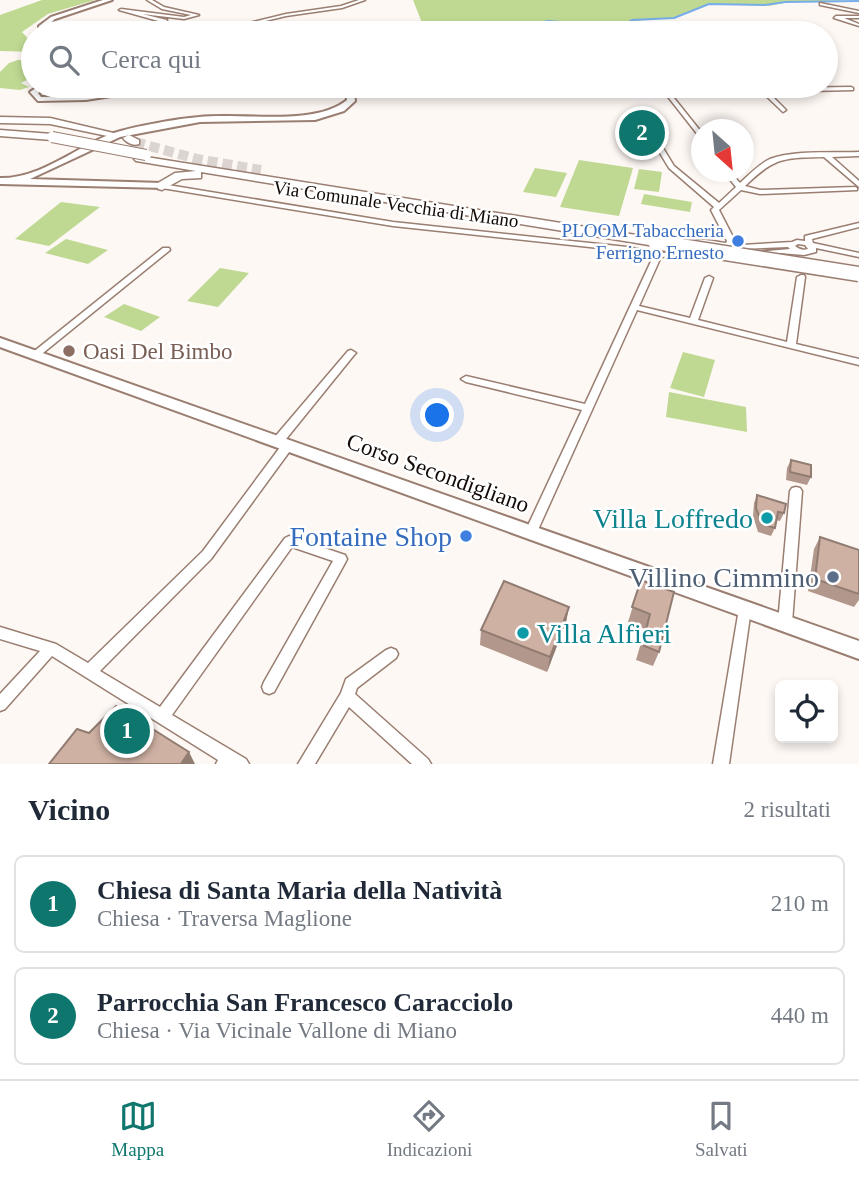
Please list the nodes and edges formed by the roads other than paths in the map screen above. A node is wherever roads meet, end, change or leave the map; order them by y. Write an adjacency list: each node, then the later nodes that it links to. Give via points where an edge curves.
1 (109, 0): 6 (street)
2 (149, 0): 7 (street, via 197,15 184,18 121,10)
3 (363, 0): 8 (street)
4 (821, 5): 5 (street)
5 (859, 15): 9 (street, via 836,17)
6 (46, 21)
7 (165, 21)
8 (260, 21)
9 (859, 25)
10 (838, 89): 11 (street)
11 (851, 89)
12 (37, 98): 13 (street)
13 (86, 98)
14 (351, 98): 22 (street, via 323,116 200,119)
15 (671, 98): 19 (street)
16 (771, 98): 17 (street)
17 (783, 110)
18 (0, 120): 22 (highway, via 50,121)
19 (691, 124)
20 (646, 125): 34 (street, via 671,167)
21 (0, 133): 22 (highway, via 48,125); 35 (highway, bridge)
22 (122, 138): 26 (street)
23 (859, 154): 24 (street)
24 (826, 155): 32 (street, via 777,159); 33 (street)
25 (261, 170): 35 (highway, via 477,204)
26 (50, 175): 28 (street); 30 (street, Via Comunale Vecchia di Miano); 31 (street, Via Comunale Vecchia di Miano)
27 (0, 181): 28 (street, Via Comunale Vecchia di Miano)
28 (12, 182): 30 (street, Via Comunale Vecchia di Miano)
29 (735, 182): 32 (street)
30 (27, 183): 31 (street, Via Comunale Vecchia di Miano)
31 (162, 186): 35 (highway, via 179,176 195,174 466,217); 42 (street, Via Comunale Vecchia di Miano, via 393,224)
32 (739, 187): 33 (street, via 760,192); 34 (street)
33 (858, 188)
34 (718, 206): 40 (street, via 718,220 731,243)
35 (564, 224): 42 (highway)
36 (859, 225): 41 (street, via 808,238)
37 (710, 243): 39 (street, Via Comunale Vecchia di Miano, via 692,240); 40 (street, Via Comunale Vecchia di Miano); 45 (street, via 714,252)
38 (792, 244): 40 (street, Via Comunale Vecchia di Miano); 41 (street, Via Comunale Vecchia di Miano); 44 (street)
39 (684, 245): 42 (street, Via Comunale Vecchia di Miano); 45 (street)
40 (727, 246)
41 (811, 247): 44 (street, Via Comunale Vecchia di Miano); 46 (street)
42 (657, 249): 45 (street, Via Comunale Vecchia di Miano); 47 (highway); 48 (highway, bridge); 51 (street)
43 (166, 250): 56 (street)
44 (799, 251): 45 (street, Via Comunale Vecchia di Miano)
45 (699, 255)
46 (859, 255)
47 (859, 268)
48 (859, 274)
49 (801, 277): 54 (street)
50 (709, 278): 52 (street)
51 (633, 307): 52 (street); 59 (street)
52 (694, 320): 54 (street)
53 (0, 342): 56 (street, Corso Secondigliano)
54 (791, 345): 57 (street)
55 (351, 353): 60 (street)
56 (35, 355): 60 (street, Corso Secondigliano)
57 (859, 362)
58 (466, 379): 59 (street)
59 (586, 408): 62 (street)
60 (283, 443): 62 (street, Corso Secondigliano); 69 (street, via 207,555)
61 (796, 491): 64 (street)
62 (531, 532): 63 (street, Corso Secondigliano)
63 (745, 609): 64 (street, Corso Secondigliano); 77 (street)
64 (785, 623): 67 (street, Corso Secondigliano)
65 (0, 633): 66 (street)
66 (51, 648): 69 (street); 72 (street)
67 (859, 650)
68 (391, 654): 71 (street, via 351,684)
69 (91, 670): 73 (street)
70 (269, 687): 73 (street, via 341,559 289,541)
71 (347, 696): 75 (street); 76 (street)
72 (0, 704)
73 (163, 715): 74 (street)
74 (232, 762)
75 (306, 764)
76 (423, 764)
77 (721, 764)

